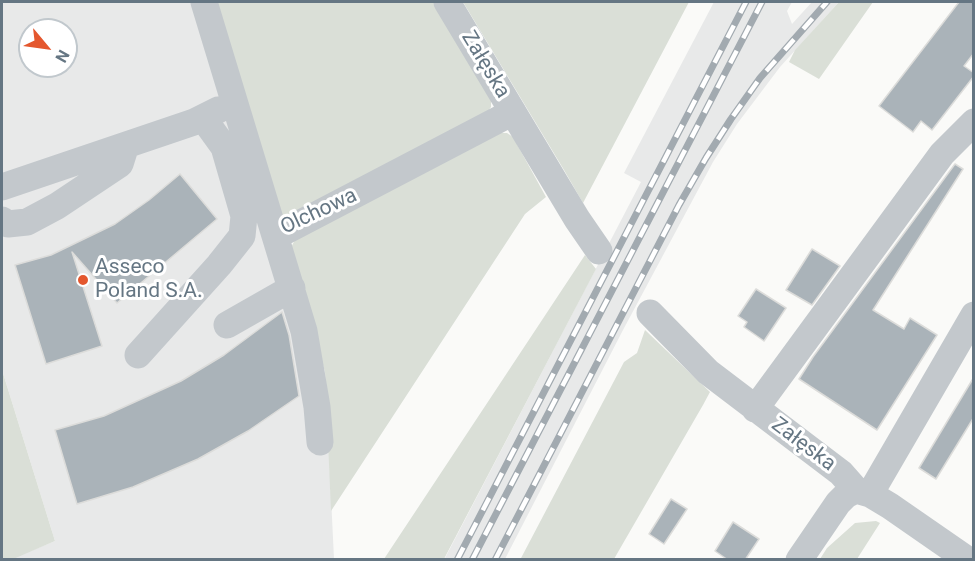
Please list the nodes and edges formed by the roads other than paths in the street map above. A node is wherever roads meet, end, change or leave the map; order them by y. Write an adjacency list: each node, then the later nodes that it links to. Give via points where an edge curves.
1 (204, 2): 3 (street, Olchowa)
2 (447, 2): 4 (street, Załęska)
3 (234, 98): 5 (street); 10 (street, Olchowa)
4 (513, 112): 10 (street, Olchowa); 11 (street, Załęska)
5 (203, 118): 7 (street); 16 (street, via 224,147 244,216 242,236)
6 (974, 122): 17 (street, via 942,154)
7 (126, 145): 8 (street); 9 (street, via 120,164 57,206 27,222 8,224)
8 (2, 187)
9 (2, 220)
10 (276, 236): 12 (street)
11 (599, 251)
12 (292, 288): 15 (street); 18 (street, via 304,331)
13 (650, 313): 17 (street, Załęska, via 708,372)
14 (974, 315): 19 (street, via 887,461)
15 (227, 325)
16 (138, 355)
17 (755, 409): 19 (street, Załęska)
18 (320, 442)
19 (863, 492): 20 (street, via 846,495 838,503); 21 (street, Załęska)
20 (799, 560)
21 (968, 560)

